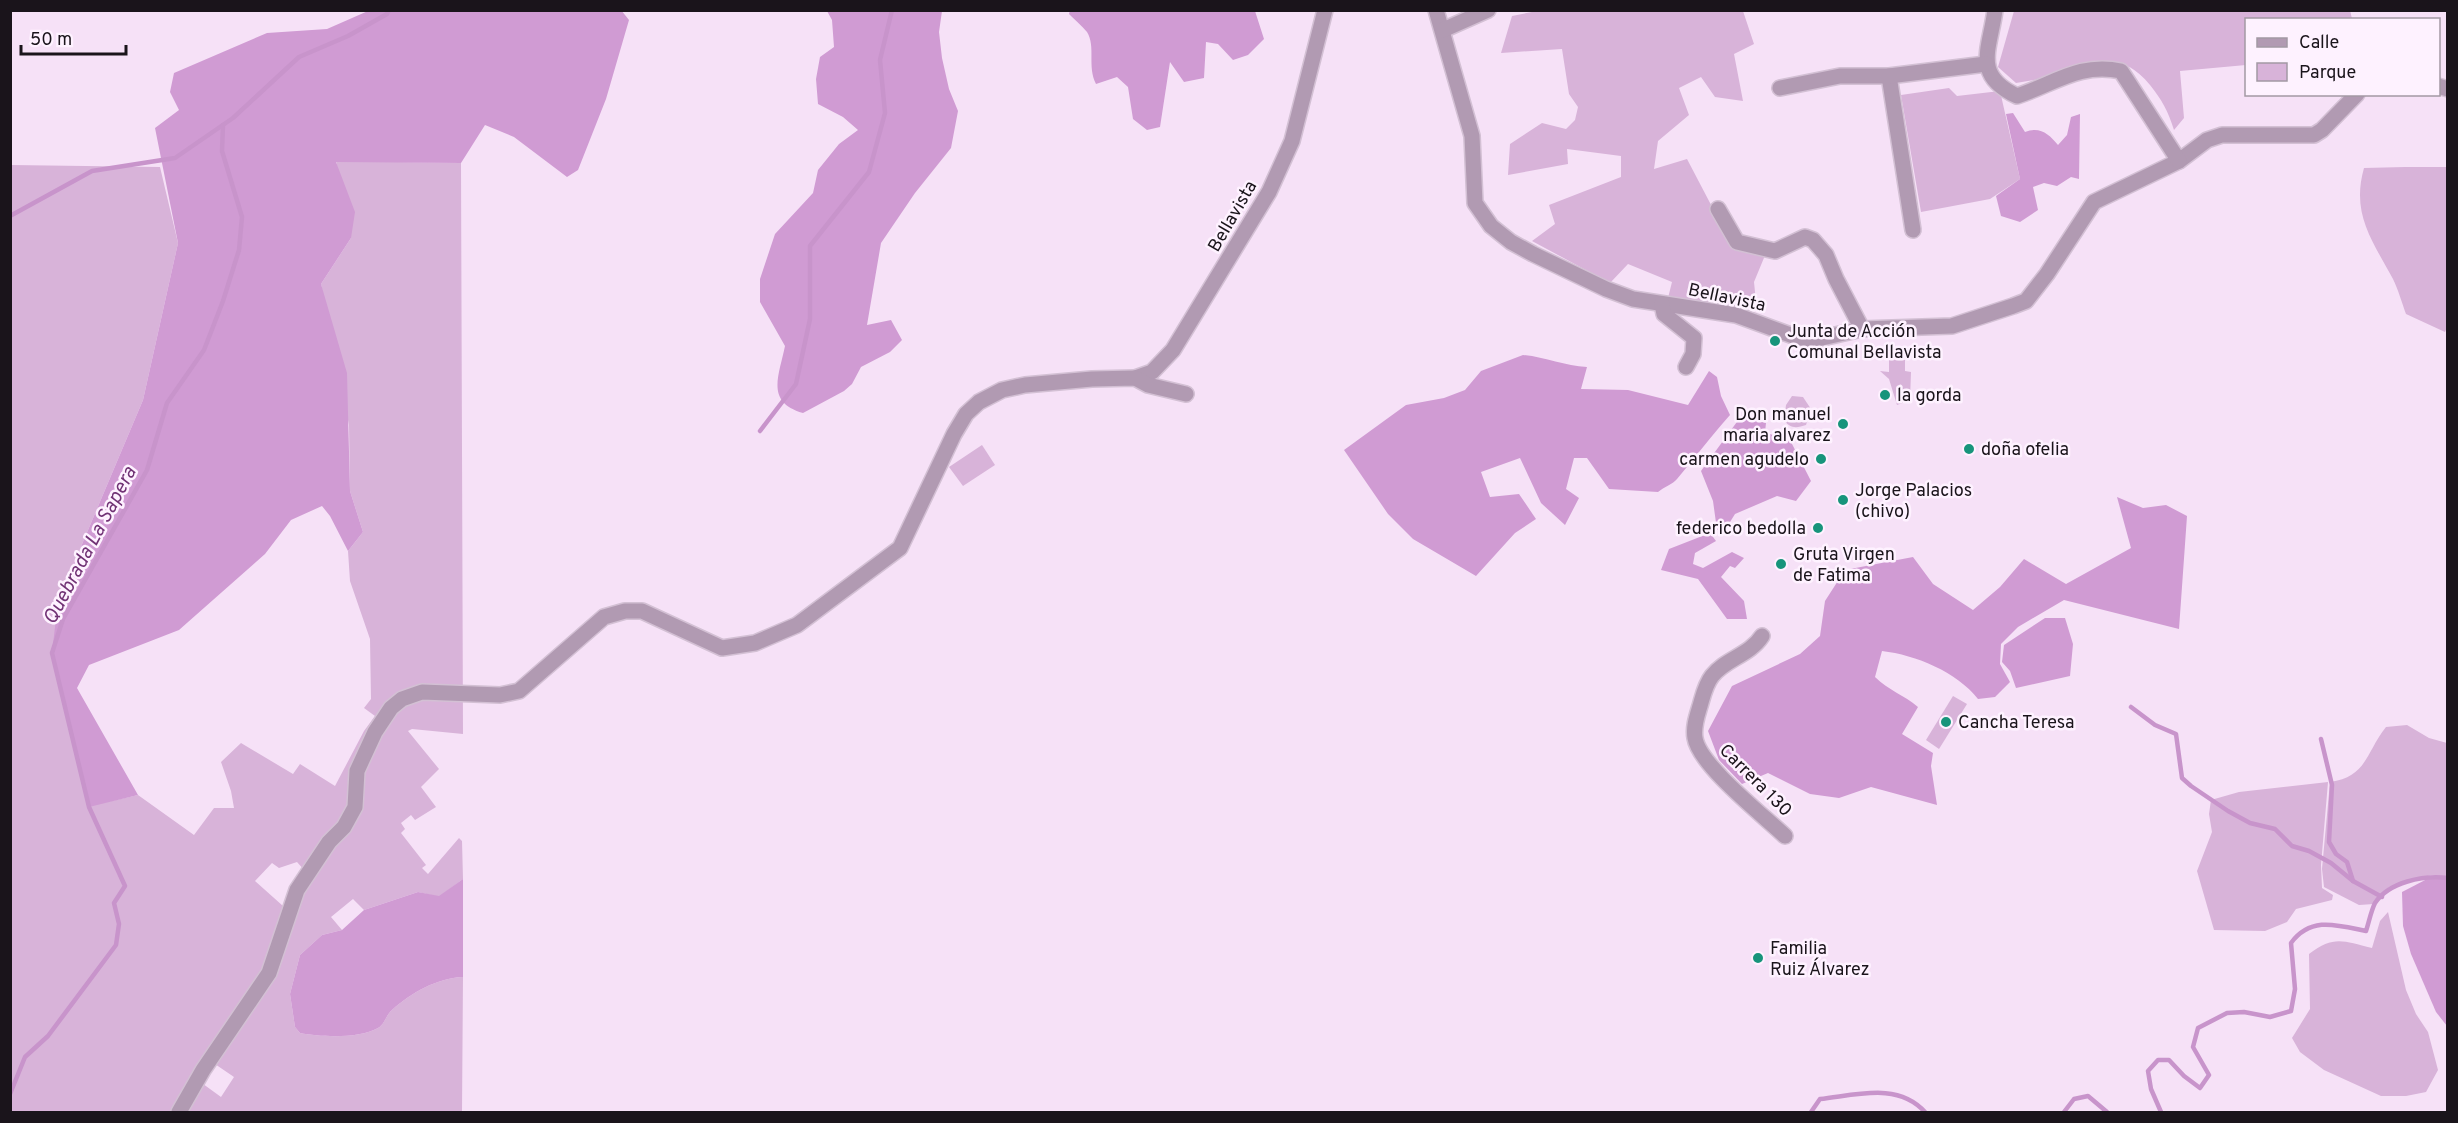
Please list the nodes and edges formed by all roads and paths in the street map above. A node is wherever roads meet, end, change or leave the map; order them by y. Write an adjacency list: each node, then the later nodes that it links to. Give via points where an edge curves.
1 (1325, 10): 16 (street, Bellavista, via 1292,141 1269,192 1173,350 1152,372)
2 (1436, 10): 5 (street, Bellavista)
3 (1488, 10): 5 (street)
4 (1995, 10): 6 (street)
5 (1443, 30): 13 (street, Bellavista, via 1472,135 1478,210 1491,226 1533,254 1606,290)
6 (1986, 64): 7 (street); 10 (street, via 1992,81 2017,96 2078,71 2101,66 2121,70)
7 (1889, 76): 8 (street, via 1840,76); 12 (street)
8 (1780, 88)
9 (2355, 96): 10 (street, Bellavista, via 2314,135 2222,135 2207,140)
10 (2179, 161): 14 (street, Bellavista, via 2094,202 2026,301 1952,326)
11 (1718, 209): 14 (street, via 1737,242 1775,251 1805,237 1813,240 1826,255)
12 (1913, 230)
13 (1662, 304): 14 (street, Bellavista, via 1736,315 1813,340); 15 (street, via 1664,314 1694,338 1693,354)
14 (1862, 329)
15 (1686, 367)
16 (1135, 378): 17 (street); 20 (street, via 1025,385 1002,390 979,402 954,434 900,548 797,625 755,643 722,648 642,611 625,611 604,617 519,691 500,695 422,692 402,699 375,732 357,771 355,807 297,890 269,974 209,1061)
17 (1186, 394)
18 (1762, 636): 19 (street, Carrera 130, via 1707,683 1694,726 1695,738 1717,773)
19 (1785, 836)
20 (179, 1113)

